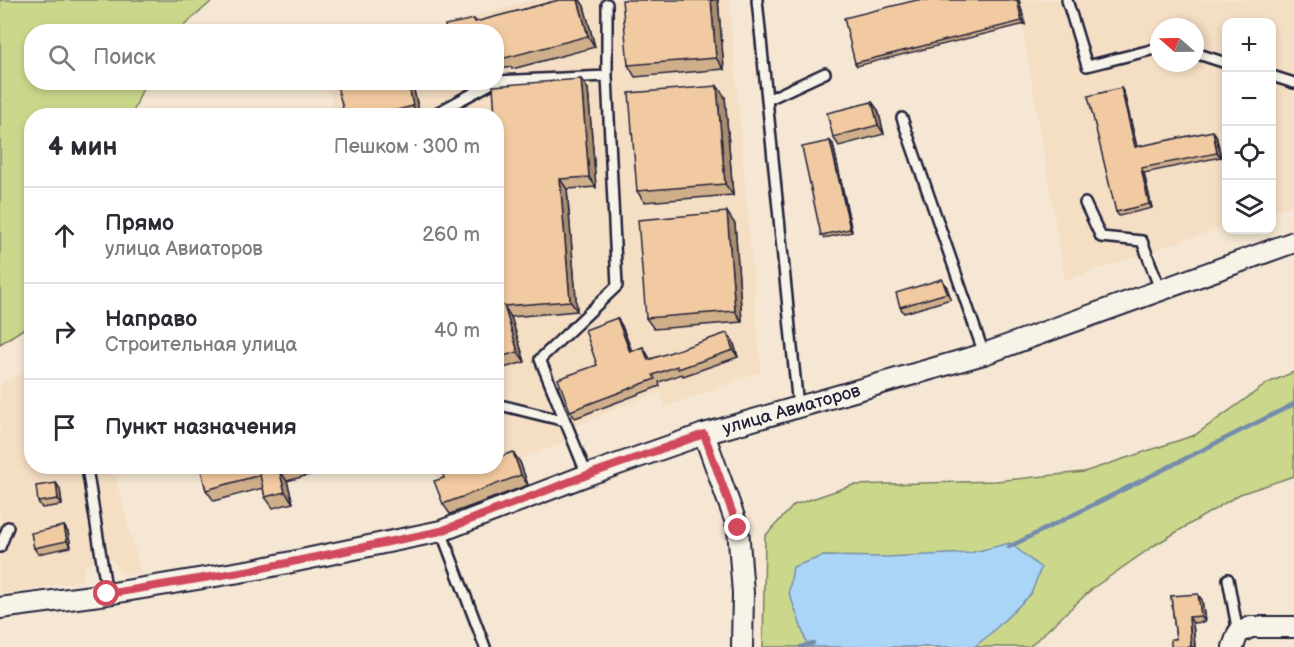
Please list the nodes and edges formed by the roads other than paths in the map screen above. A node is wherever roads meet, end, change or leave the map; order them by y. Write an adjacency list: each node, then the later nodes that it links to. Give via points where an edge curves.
1 (757, 0): 13 (lane)
2 (1067, 0): 4 (lane, via 1087,66)
3 (608, 4): 8 (lane)
4 (1150, 50)
5 (1204, 56): 6 (lane)
6 (1222, 61)
7 (825, 73): 13 (lane)
8 (607, 76): 10 (lane); 22 (lane, via 617,286 540,359)
9 (1276, 77): 11 (lane)
10 (504, 82)
11 (1294, 83)
12 (481, 90): 14 (lane)
13 (767, 100): 21 (lane)
14 (446, 108)
15 (902, 118): 19 (lane)
16 (1085, 203): 18 (lane, via 1101,237 1142,241)
17 (1294, 242): 18 (street, улица Авиаторов)
18 (1161, 292): 19 (street, улица Авиаторов)
19 (984, 354): 21 (street, улица Авиаторов)
20 (504, 406): 22 (lane)
21 (798, 407): 23 (street, улица Авиаторов)
22 (565, 421): 25 (lane)
23 (704, 434): 25 (street, улица Авиаторов); 35 (street, via 738,528)
24 (88, 474): 30 (lane)
25 (587, 475): 27 (street, улица Авиаторов)
26 (8, 527): 28 (lane)
27 (441, 531): 30 (street, улица Авиаторов, via 258,569); 34 (lane)
28 (0, 547)
29 (1228, 579): 33 (lane)
30 (107, 594): 31 (street, улица Авиаторов)
31 (0, 608)
32 (1294, 627): 33 (street, via 1251,627)
33 (1236, 640)
34 (485, 647)
35 (742, 647)

